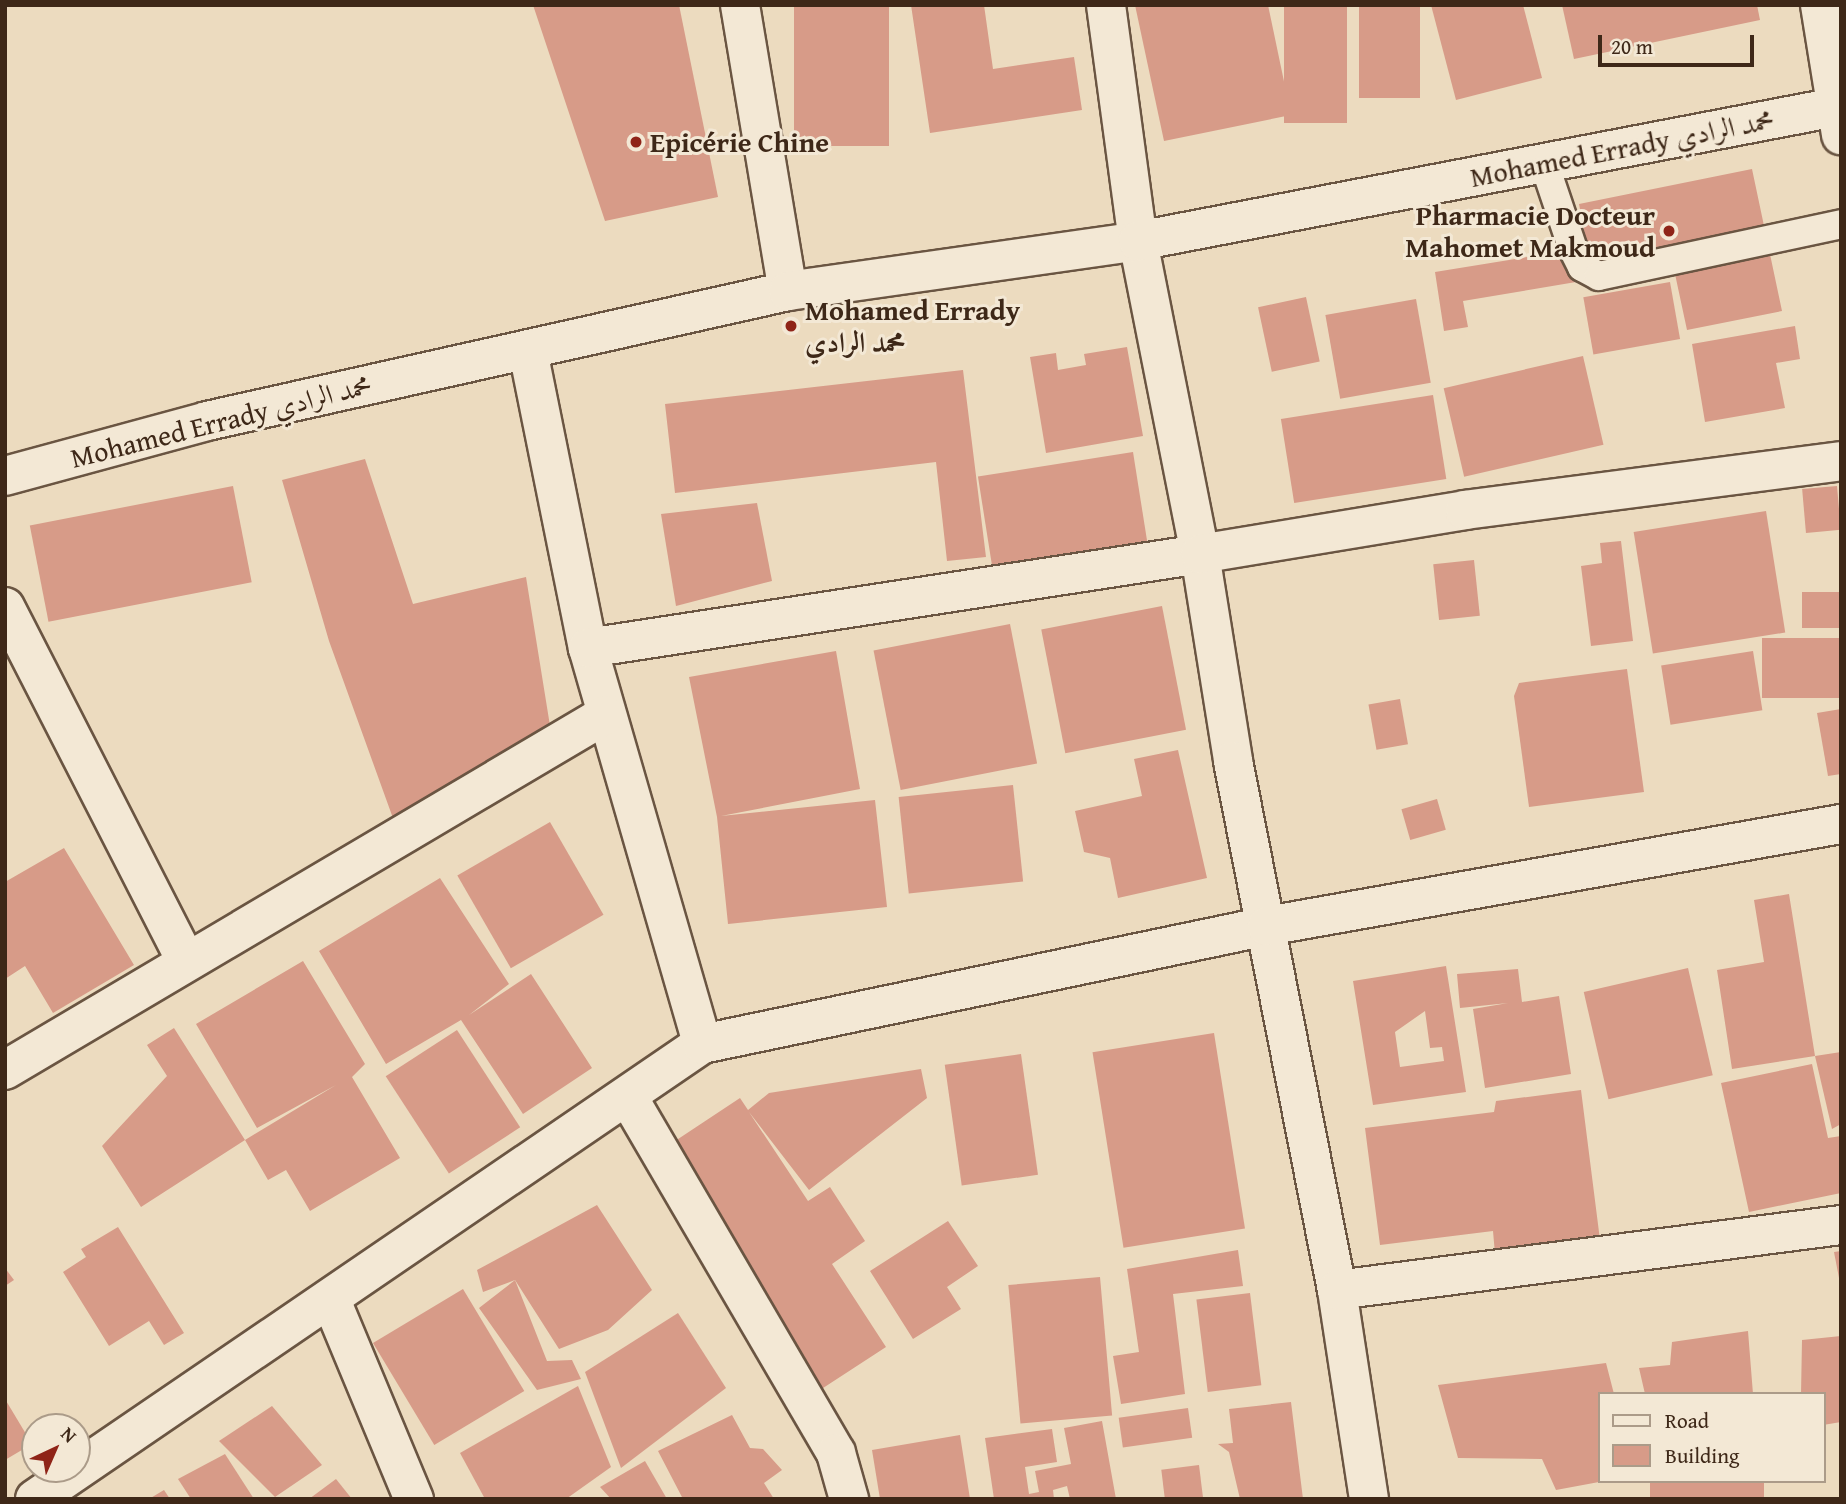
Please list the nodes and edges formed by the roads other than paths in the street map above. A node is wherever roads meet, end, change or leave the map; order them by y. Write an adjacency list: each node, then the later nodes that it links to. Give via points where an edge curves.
1 (740, 5): 8 (street)
2 (1106, 5): 7 (street)
3 (1820, 5): 4 (street)
4 (1839, 116): 5 (street, Mohamed Errady محمد الرادي)
5 (1544, 163): 6 (lane, via 1573,249 1582,267 1598,276); 7 (street, Mohamed Errady محمد الرادي)
6 (1841, 225)
7 (1139, 241): 8 (street, Mohamed Errady محمد الرادي); 12 (street)
8 (788, 291): 9 (street, Mohamed Errady محمد الرادي)
9 (528, 351): 11 (street, Mohamed Errady محمد الرادي, via 220,418); 14 (street)
10 (1841, 461): 12 (street, via 1465,510)
11 (5, 476)
12 (1200, 554): 14 (street); 17 (street, via 1233,761)
13 (5, 607): 18 (street)
14 (588, 648): 15 (street)
15 (605, 715): 18 (street); 19 (street)
16 (1841, 824): 17 (street)
17 (1267, 926): 19 (street); 23 (street)
18 (186, 961): 20 (street)
19 (702, 1044): 21 (street)
20 (5, 1070)
21 (628, 1097): 24 (street); 27 (street, via 836,1453)
22 (1841, 1226): 23 (street)
23 (1337, 1290): 28 (street)
24 (331, 1300): 25 (street); 26 (street)
25 (34, 1499)
26 (414, 1499)
27 (849, 1499)
28 (1369, 1499)

